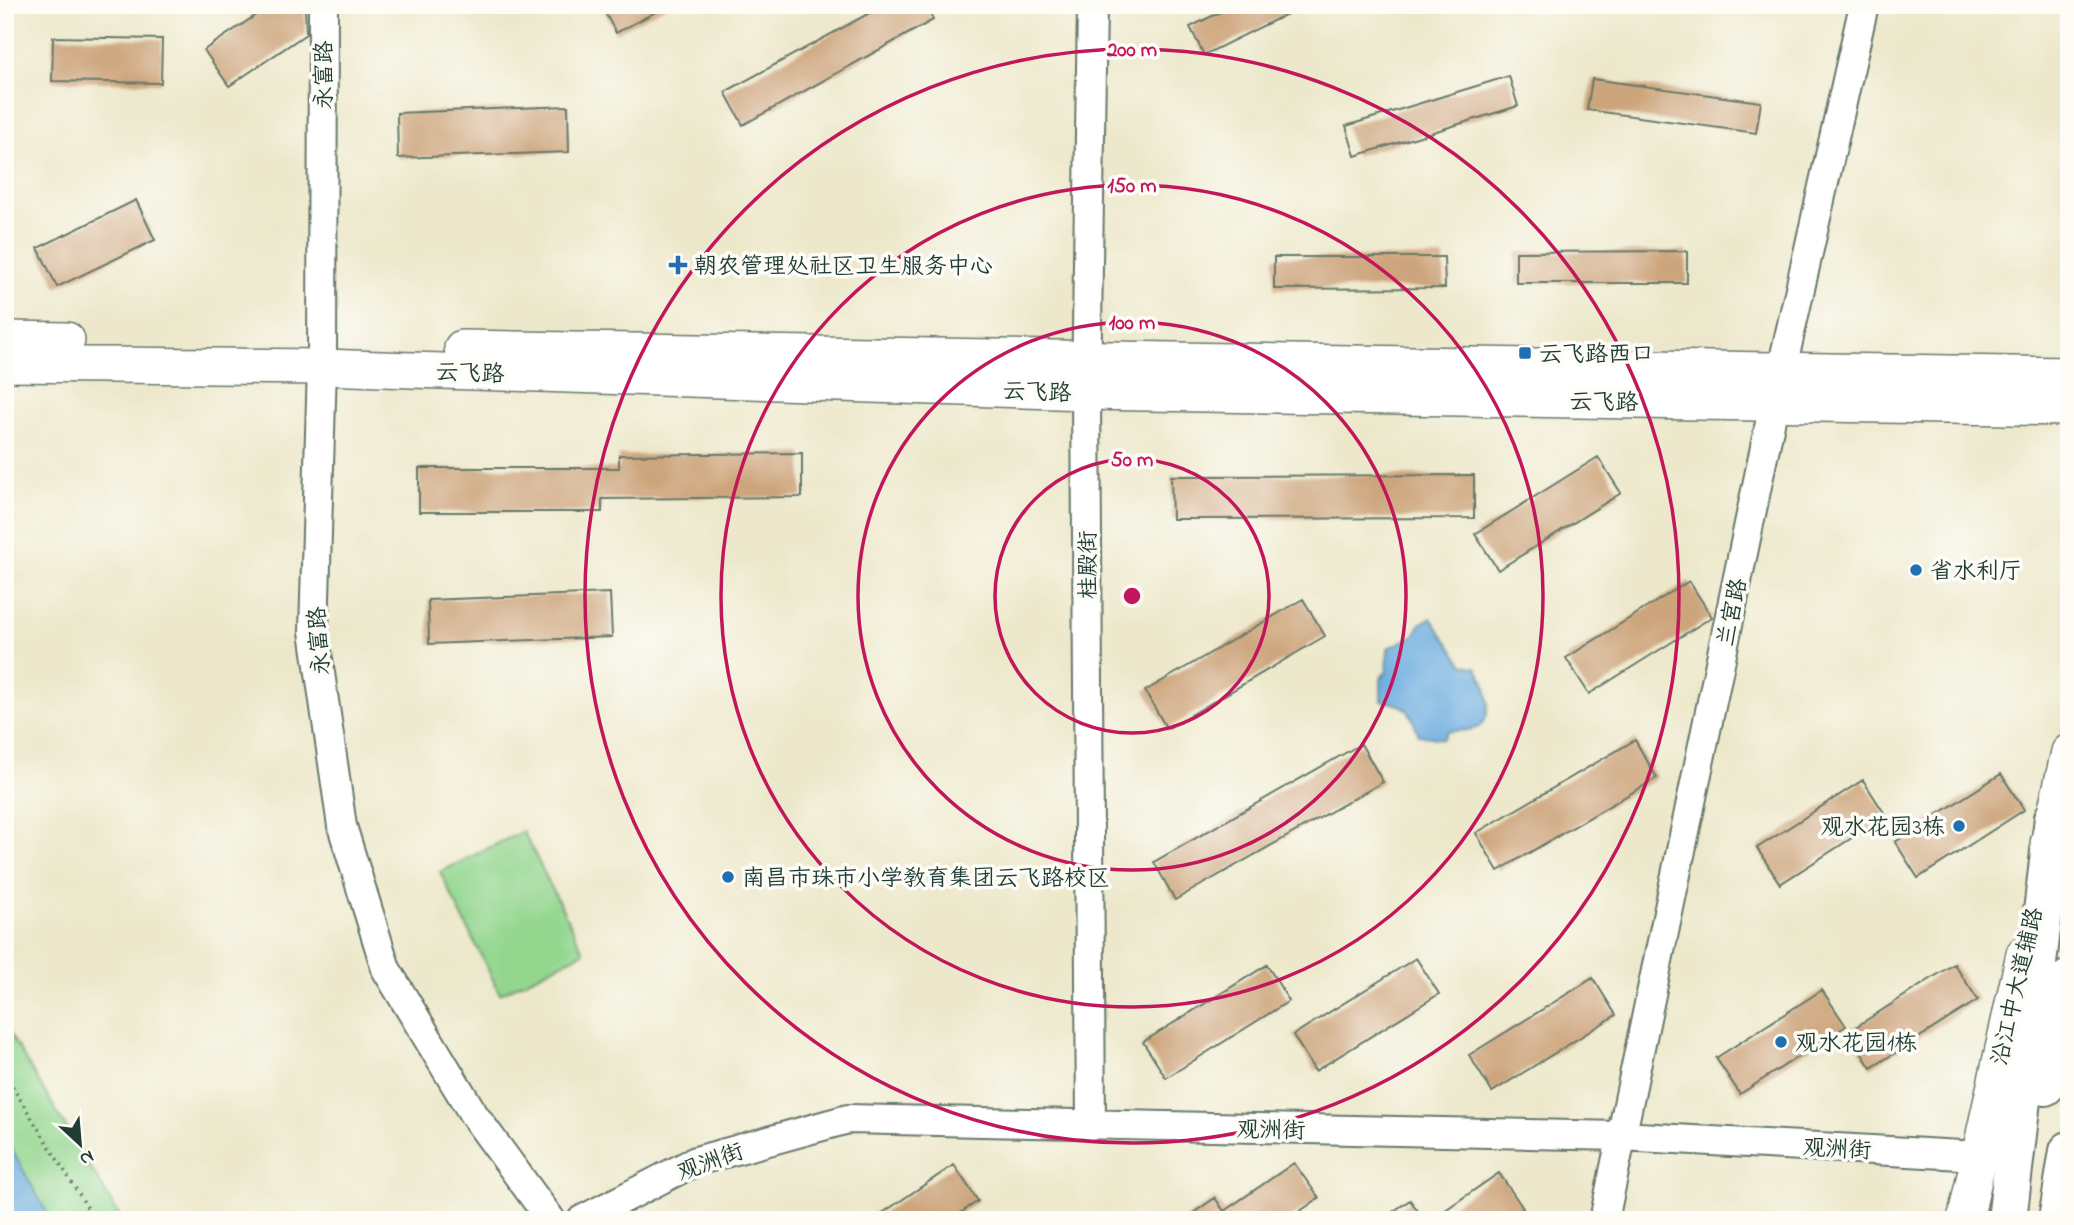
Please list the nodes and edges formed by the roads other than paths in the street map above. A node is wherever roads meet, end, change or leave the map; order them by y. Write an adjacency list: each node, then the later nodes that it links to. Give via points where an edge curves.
1 (323, 5): 5 (street, 永富路)
2 (1092, 5): 9 (street, 桂殿街)
3 (1864, 5): 7 (street, 兰宫路)
4 (5, 339): 5 (main road, 云飞路)
5 (322, 357): 6 (main road, 云飞路); 9 (main road, 云飞路); 19 (street, 永富路, via 314,631 342,825 386,969 474,1115)
6 (5, 364)
7 (1783, 368): 8 (main road, 云飞路); 9 (main road, 云飞路); 10 (street, 兰宫路)
8 (2069, 374)
9 (1087, 376): 10 (main road, 云飞路); 15 (street, 桂殿街)
10 (1774, 404): 11 (main road, 云飞路); 16 (street, 兰宫路)
11 (2069, 408)
12 (2069, 752): 13 (main road, 沿江中大道辅路)
13 (2054, 818): 18 (main road, 沿江中大道辅路); 23 (highway)
14 (2069, 979): 24 (highway)
15 (1091, 1126): 16 (street, 观洲街); 20 (street, 观洲街, via 848,1119 696,1161)
16 (1621, 1136): 18 (street, 观洲街); 21 (street, 兰宫路)
17 (2069, 1151): 25 (highway)
18 (1979, 1156): 22 (main road, 沿江中大道辅路)
19 (551, 1220)
20 (582, 1220)
21 (1604, 1220)
22 (1965, 1220)
23 (2007, 1220)
24 (2015, 1220)
25 (2058, 1220)

